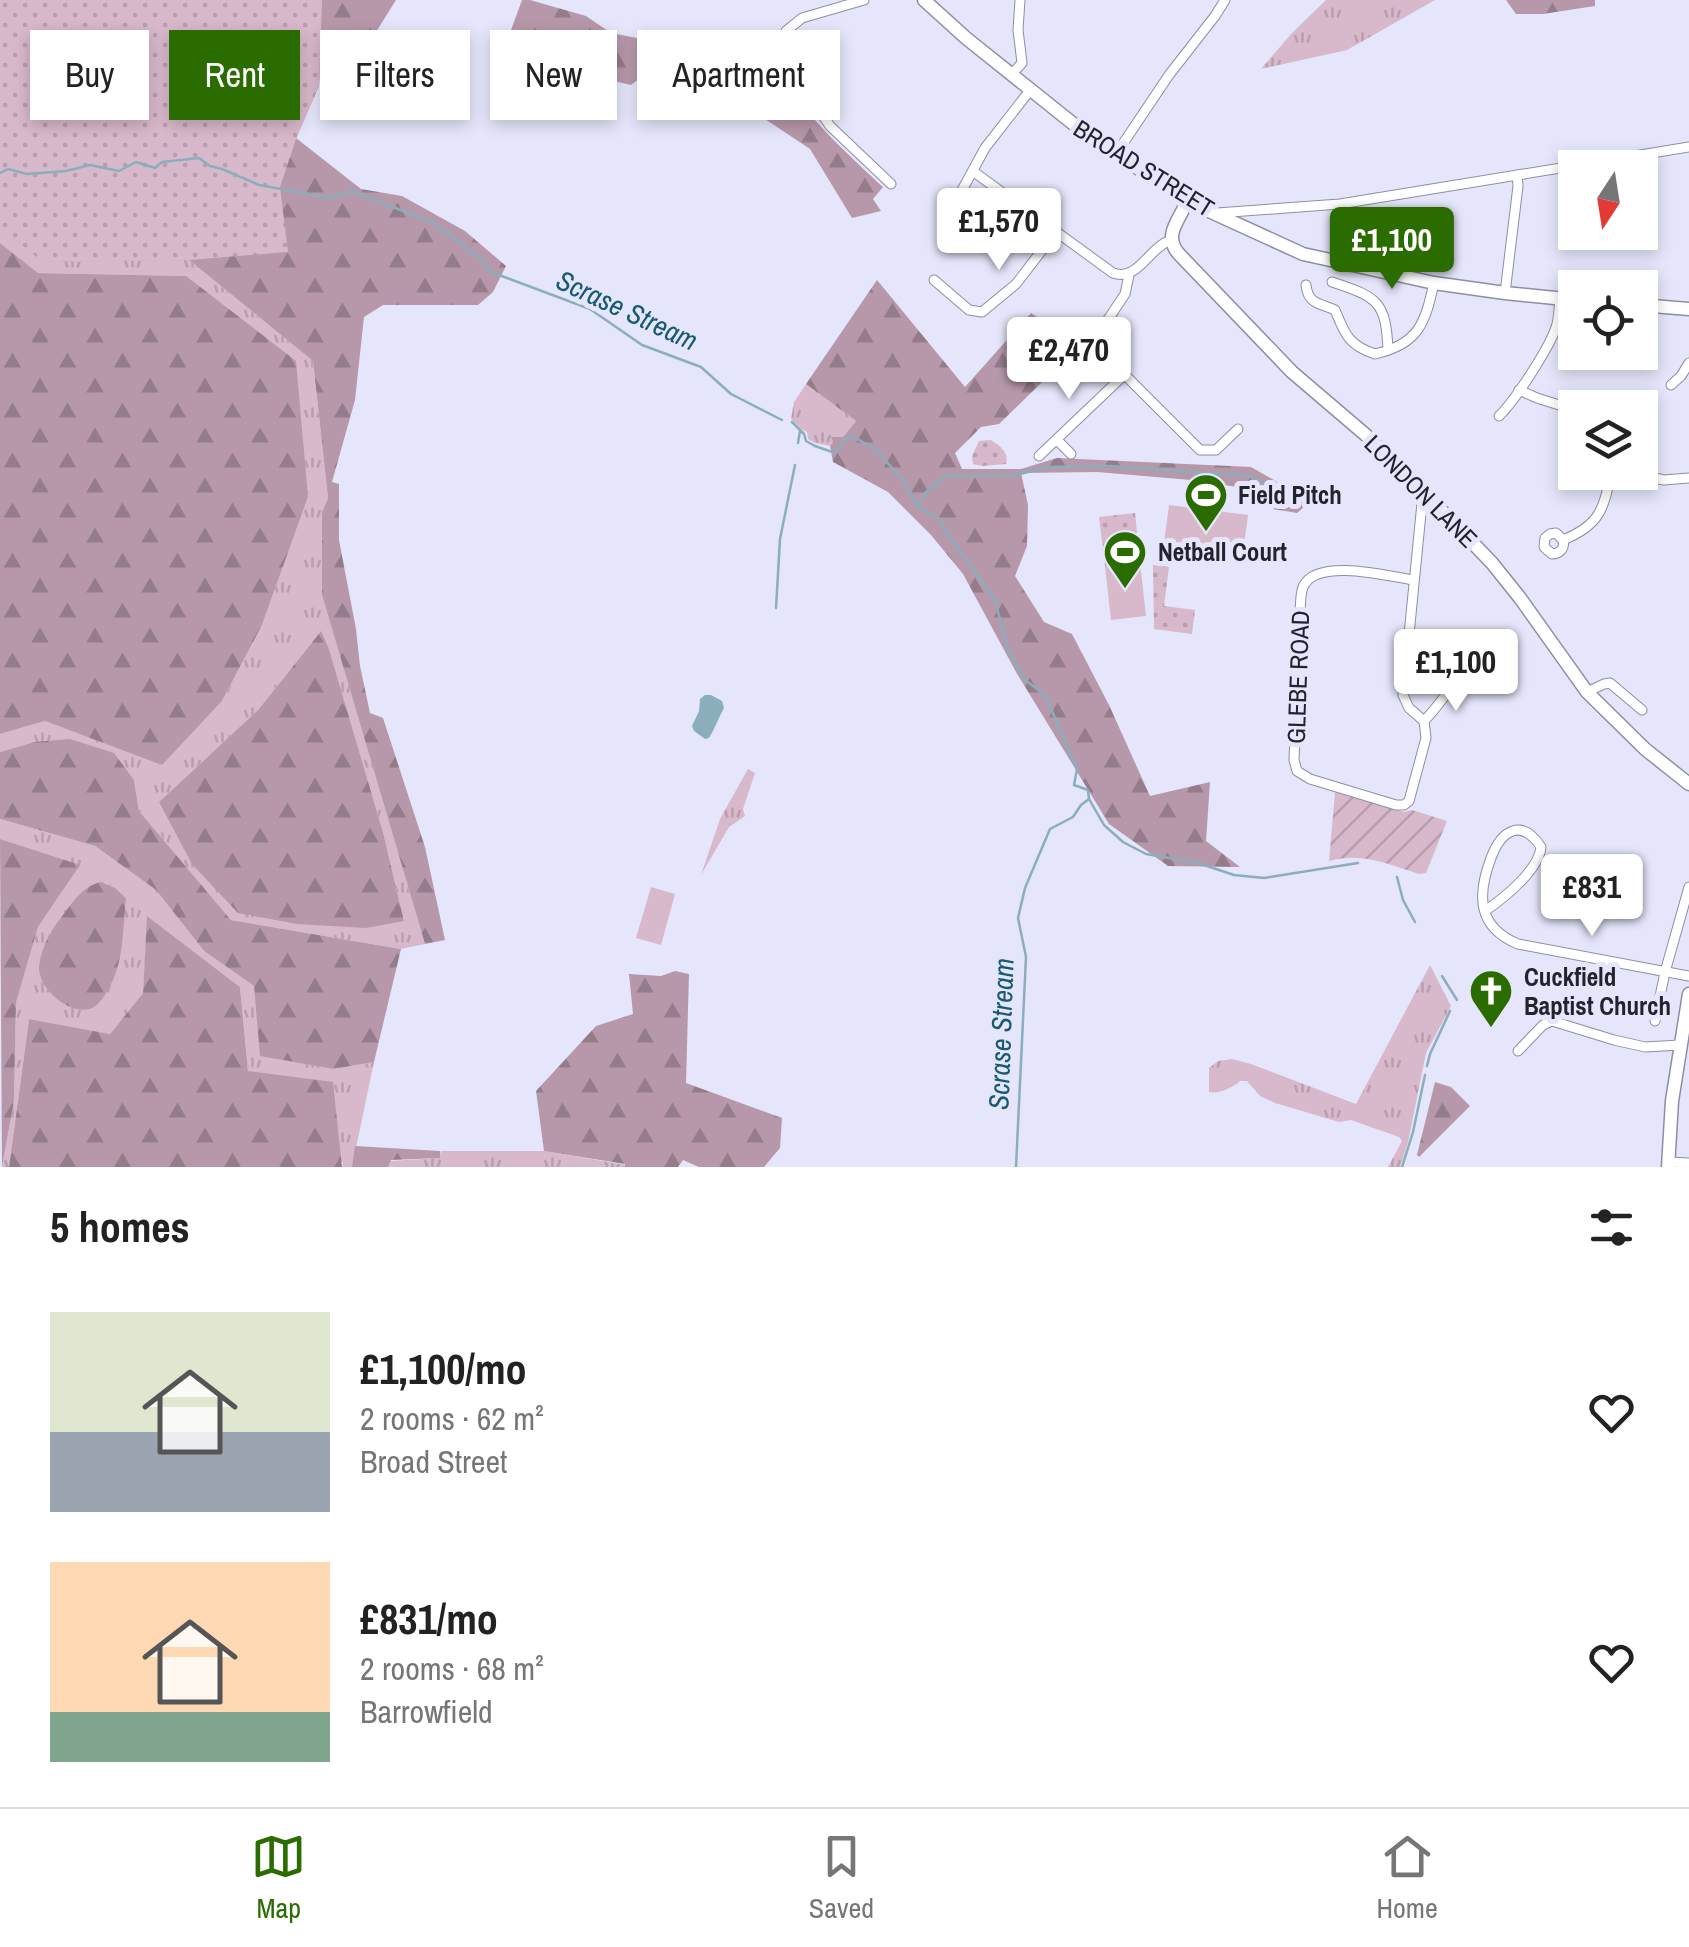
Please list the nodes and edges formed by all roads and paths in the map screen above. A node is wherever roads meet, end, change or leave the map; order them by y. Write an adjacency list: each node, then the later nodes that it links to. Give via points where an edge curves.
1 (924, 0): 5 (main road, BROAD STREET)
2 (1020, 0): 5 (street, via 1022,63)
3 (1225, 0): 8 (street)
4 (859, 1): 11 (street, via 802,18 786,32 783,51 830,126)
5 (1012, 74): 6 (main road, BROAD STREET)
6 (1031, 90): 8 (main road, BROAD STREET); 9 (street, via 984,148)
7 (1689, 148): 10 (street)
8 (1116, 154): 12 (main road, BROAD STREET)
9 (974, 172): 13 (street); 15 (street)
10 (1517, 175): 14 (street, via 1340,204); 22 (street)
11 (891, 184)
12 (1188, 201): 14 (main road, BROAD STREET); 16 (main road)
13 (954, 205)
14 (1215, 213): 20 (main road, BROAD STREET, via 1303,254)
15 (1056, 232): 17 (street, via 1113,274); 18 (street, via 1016,284 982,312 969,310)
16 (1171, 240): 17 (street); 41 (main road, LONDON LANE, via 1292,372)
17 (1129, 275): 29 (street, via 1125,294 1097,336)
18 (934, 280)
19 (1332, 282): 27 (street, via 1363,293 1380,308)
20 (1434, 282): 22 (main road, BROAD STREET); 27 (street, via 1421,327)
21 (1306, 285): 27 (street, via 1314,302 1336,310 1354,344 1375,354)
22 (1504, 293): 23 (main road, BROAD STREET)
23 (1558, 299)
24 (1658, 306): 25 (main road)
25 (1689, 309)
26 (1558, 323): 31 (street)
27 (1388, 350)
28 (1689, 363): 30 (street)
29 (1124, 375): 34 (street, via 1200,450 1216,450); 35 (street)
30 (1672, 384)
31 (1519, 390): 32 (street); 33 (street)
32 (1558, 405)
33 (1499, 416)
34 (1238, 429)
35 (1057, 440): 36 (street); 37 (street)
36 (1071, 454)
37 (1039, 456)
38 (1689, 478): 39 (street)
39 (1658, 479)
40 (1608, 490): 44 (street, via 1596,519)
41 (1423, 493): 42 (main road, LONDON LANE); 43 (street)
42 (1443, 512): 43 (street); 47 (main road, LONDON LANE, via 1511,586)
43 (1420, 529): 45 (street)
44 (1563, 540)
45 (1414, 580): 49 (street, via 1404,695); 49 (street, GLEBE ROAD, via 1332,570 1302,588 1297,771 1404,805 1423,756)
46 (1505, 687): 49 (street, via 1461,677)
47 (1587, 692): 48 (street, via 1610,684); 50 (main road, LONDON LANE)
48 (1642, 710)
49 (1424, 721)
50 (1689, 784)
51 (1689, 887): 53 (street)
52 (1486, 911): 52 (street, via 1482,880 1496,845 1508,832 1530,834 1540,847 1539,859); 53 (street, via 1497,932 1518,944)
53 (1665, 972): 54 (street); 56 (street)
54 (1689, 976)
55 (1688, 1001): 57 (main road)
56 (1655, 1021)
57 (1680, 1044): 58 (street, via 1645,1046 1552,1021); 60 (main road)
58 (1518, 1051)
59 (1689, 1163): 60 (street)
60 (1668, 1165)

